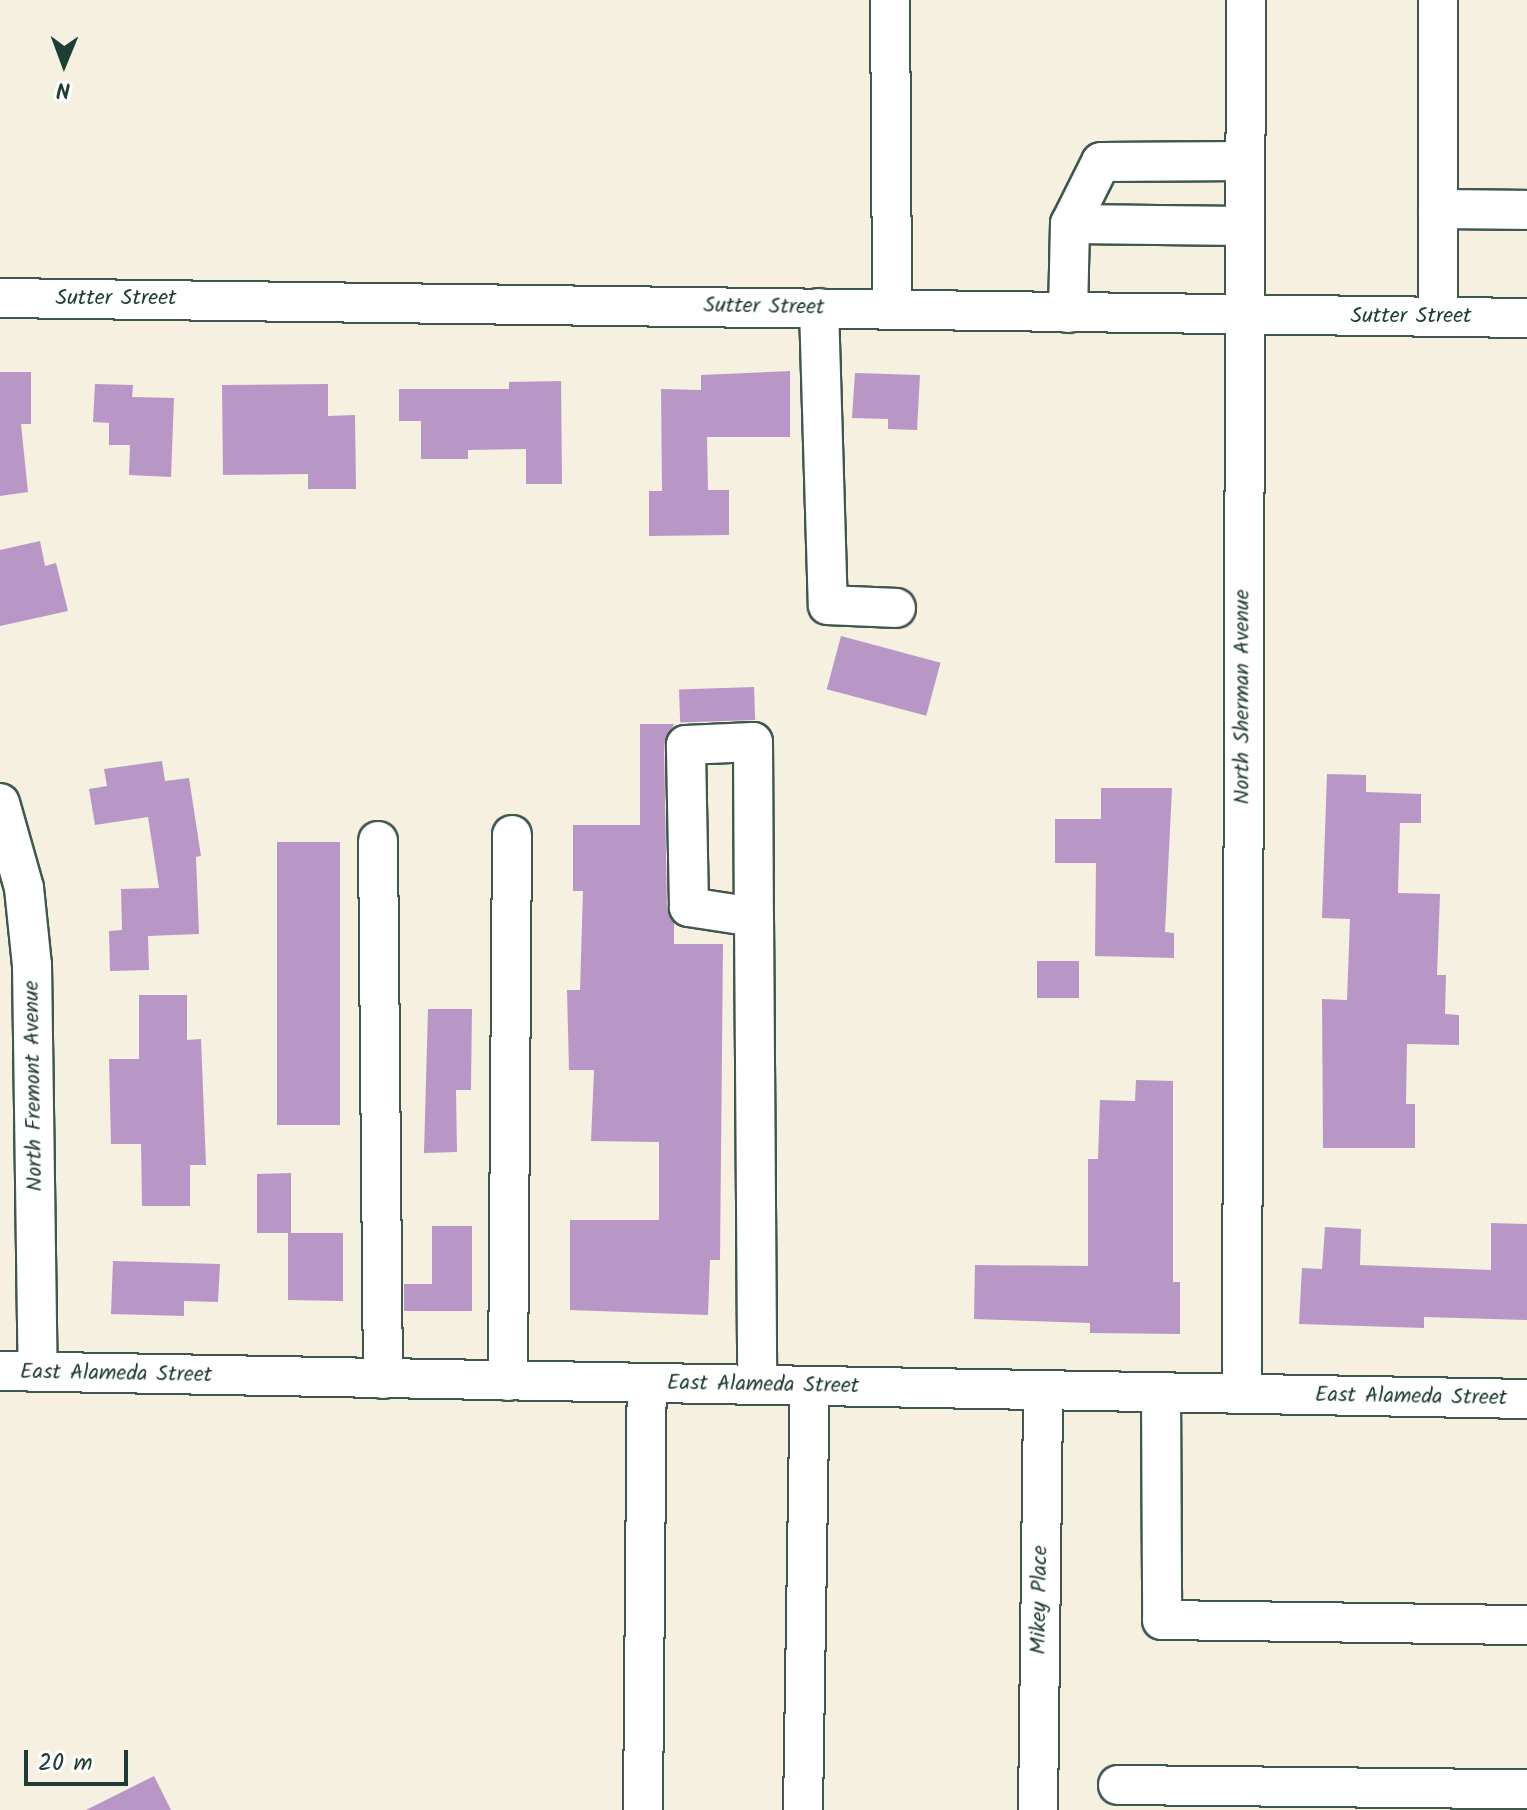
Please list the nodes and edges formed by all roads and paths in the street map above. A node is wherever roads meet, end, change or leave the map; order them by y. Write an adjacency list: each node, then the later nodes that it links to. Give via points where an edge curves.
1 (890, 0): 11 (street)
2 (1246, 0): 4 (street, North Sherman Avenue)
3 (1438, 0): 5 (street)
4 (1245, 161): 7 (street, via 1101,162); 8 (street, North Sherman Avenue)
5 (1438, 209): 6 (street); 14 (street)
6 (1527, 210)
7 (1070, 224): 8 (street); 12 (street)
8 (1245, 226): 13 (street, North Sherman Avenue)
9 (0, 298): 10 (street, Sutter Street)
10 (819, 308): 11 (street, Sutter Street); 16 (street, via 828,605)
11 (892, 310): 12 (street, Sutter Street)
12 (1068, 313): 13 (street, Sutter Street)
13 (1244, 317): 14 (street, Sutter Street); 30 (street, North Sherman Avenue)
14 (1438, 317): 15 (street, Sutter Street)
15 (1527, 318)
16 (896, 608)
17 (0, 803): 22 (street, North Fremont Avenue, via 24,888 32,965)
18 (512, 835): 24 (street)
19 (378, 841): 23 (street)
20 (754, 917): 26 (street)
21 (0, 1371): 22 (street, East Alameda Street)
22 (38, 1372): 23 (street, East Alameda Street)
23 (383, 1379): 24 (street, East Alameda Street)
24 (508, 1381): 25 (street, East Alameda Street)
25 (647, 1383): 26 (street, East Alameda Street); 35 (street)
26 (757, 1385): 27 (street, East Alameda Street)
27 (810, 1386): 28 (street, East Alameda Street); 36 (street)
28 (1043, 1390): 29 (street, East Alameda Street); 37 (street, Mikey Place)
29 (1161, 1392): 30 (street, East Alameda Street); 32 (street, via 1162,1620)
30 (1242, 1393): 31 (street, East Alameda Street)
31 (1527, 1399)
32 (1527, 1625)
33 (1118, 1785): 34 (street)
34 (1527, 1789)
35 (643, 1810)
36 (803, 1810)
37 (1038, 1810)

